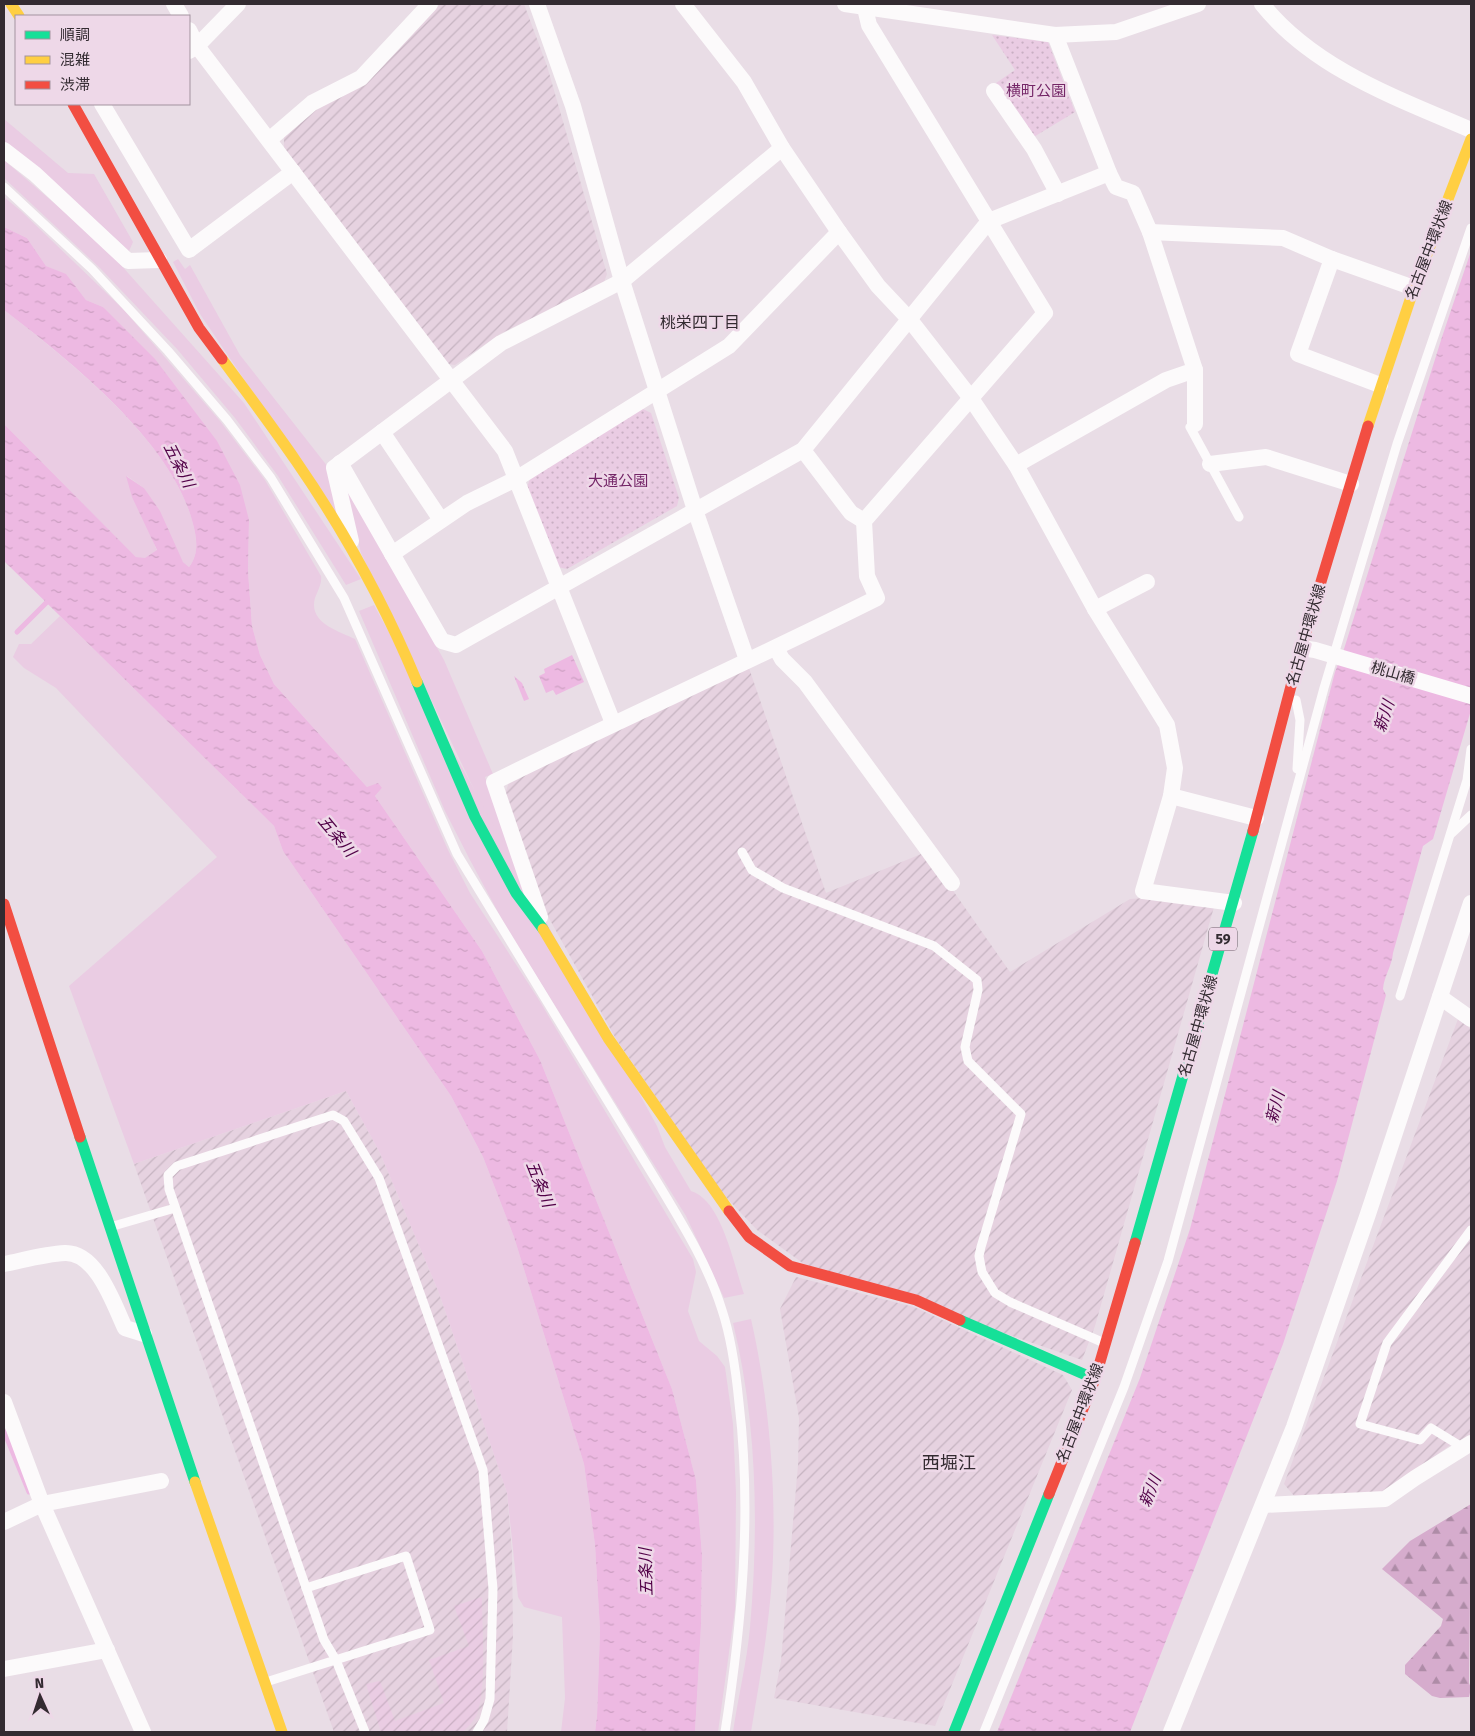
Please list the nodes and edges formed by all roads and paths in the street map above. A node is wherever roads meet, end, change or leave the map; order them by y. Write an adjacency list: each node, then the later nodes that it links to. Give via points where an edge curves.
1 (174, 4): 10 (street)
2 (238, 4): 13 (street)
3 (430, 4): 21 (street, via 361,78 312,103)
4 (537, 4): 34 (street, via 572,106)
5 (683, 4): 22 (street, via 744,82)
6 (845, 4): 9 (street)
7 (1198, 4): 12 (street, via 1116,32)
8 (1262, 4): 19 (street, via 1295,38 1360,82)
9 (862, 6): 12 (street); 28 (street, via 869,25)
10 (180, 15)
11 (190, 34): 13 (street)
12 (1055, 35): 25 (street)
13 (193, 48): 21 (street)
14 (994, 92): 27 (street, via 1034,149)
15 (74, 105): 18 (street)
16 (95, 105): 18 (street)
17 (103, 105): 24 (street, via 189,250)
18 (79, 114): 33 (street)
19 (1471, 130)
20 (1471, 139): 35 (street, 名古屋中環状線 / 59)
21 (269, 140): 24 (street)
22 (782, 148): 30 (street); 34 (street)
23 (4, 150): 33 (street, via 128,261)
24 (293, 172): 38 (street)
25 (1109, 173): 27 (street); 31 (street, via 1116,188 1133,193)
26 (4, 187): 102 (lane, via 92,269 168,351 271,478 344,598 457,854 659,1184 708,1274 722,1311 735,1365 746,1491 741,1618)
27 (1058, 194): 28 (street)
28 (989, 221): 36 (street); 41 (street, via 1045,313)
29 (1471, 228): 66 (lane, via 1397,444)
30 (839, 232): 36 (street, via 878,286); 40 (street, via 729,346)
31 (1150, 232): 32 (street, via 1283,238); 37 (street)
32 (1332, 259): 35 (street); 39 (street, via 1298,354)
33 (159, 260): 55 (street, via 199,328 297,462)
34 (622, 281): 38 (street, via 501,343); 40 (street)
35 (1414, 288): 39 (street, 名古屋中環状線 / 59)
36 (910, 320): 41 (street); 44 (street)
37 (1195, 370): 42 (street); 47 (street, via 1166,380)
38 (450, 380): 43 (street); 48 (street, via 505,451)
39 (1380, 386): 49 (street, 名古屋中環状線 / 59)
40 (657, 389): 48 (street); 50 (street)
41 (970, 397): 47 (street); 53 (street)
42 (1195, 424): 46 (lane, via 1190,427)
43 (382, 432): 45 (street); 52 (street)
44 (803, 450): 50 (street); 53 (street, via 851,513)
45 (340, 463): 54 (street); 55 (street, via 334,468)
46 (1210, 464): 49 (street, via 1266,456); 51 (lane)
47 (1016, 465): 58 (street)
48 (516, 479): 52 (street); 57 (street)
49 (1351, 484): 60 (street, 名古屋中環状線 / 59)
50 (695, 510): 57 (street); 61 (street)
51 (1239, 517)
52 (441, 520): 54 (street)
53 (864, 521): 59 (street, via 867,576 877,598)
54 (392, 554): 57 (street, via 442,641 456,646)
55 (355, 557): 76 (street, via 404,651 475,817 516,893)
56 (1147, 582): 58 (street)
57 (559, 588): 64 (street)
58 (1095, 609): 67 (street, via 1167,725 1175,768)
59 (776, 648): 61 (street); 72 (street, via 782,659 805,682)
60 (1308, 649): 62 (street, 名古屋中環状線 / 59); 63 (street, 桃山橋)
61 (747, 660): 64 (street)
62 (1292, 683): 66 (lane, via 1300,720); 69 (street, 名古屋中環状線 / 59)
63 (1471, 696)
64 (614, 723): 76 (street, via 494,782)
65 (1471, 749): 70 (lane, via 1467,780)
66 (1295, 790): 104 (lane, via 1168,1260 1124,1387)
67 (1171, 796): 69 (street); 73 (street, via 1142,891)
68 (1471, 815): 70 (lane)
69 (1256, 818): 73 (street, 名古屋中環状線 / 59)
70 (1450, 835): 77 (lane)
71 (742, 852): 85 (lane, via 752,870 784,888 934,946 977,980 978,990 965,1047 968,1061 1020,1114 981,1247 982,1272 995,1293 1010,1302)
72 (952, 883)
73 (1234, 903): 85 (street, 名古屋中環状線 / 59)
74 (1471, 903): 78 (street)
75 (5, 912): 81 (street)
76 (546, 933): 86 (street, via 608,1038 681,1146 749,1237 790,1266 916,1300)
77 (1400, 996)
78 (1440, 996): 79 (street); 91 (street, via 1301,1409)
79 (1471, 1019)
80 (175, 1208): 81 (lane); 93 (lane); 101 (lane, via 168,1189 168,1175 177,1166 333,1114 344,1121 379,1178 483,1470 493,1589 490,1699)
81 (109, 1227): 84 (street)
82 (1471, 1230): 88 (lane, via 1388,1343 1360,1424 1420,1440 1431,1428)
83 (4, 1264): 84 (street, via 67,1253 81,1256 93,1266 125,1328)
84 (144, 1334): 97 (street)
85 (1105, 1344): 86 (street, 名古屋中環状線 / 59)
86 (1095, 1379): 103 (street, 名古屋中環状線 / 59)
87 (4, 1402): 90 (street)
88 (1467, 1445): 91 (street, via 1385,1499)
89 (161, 1481): 90 (street)
90 (42, 1504): 92 (street); 94 (street)
91 (1263, 1505): 105 (street)
92 (4, 1522)
93 (306, 1588): 95 (lane, via 324,1640); 95 (lane, via 406,1556 430,1630)
94 (106, 1650): 96 (street); 98 (street)
95 (336, 1660): 97 (lane); 100 (lane)
96 (4, 1669)
97 (268, 1681): 99 (street)
98 (143, 1732)
99 (282, 1732)
100 (365, 1732)
101 (477, 1732)
102 (725, 1732)
103 (954, 1732)
104 (984, 1732)
105 (1172, 1732)

